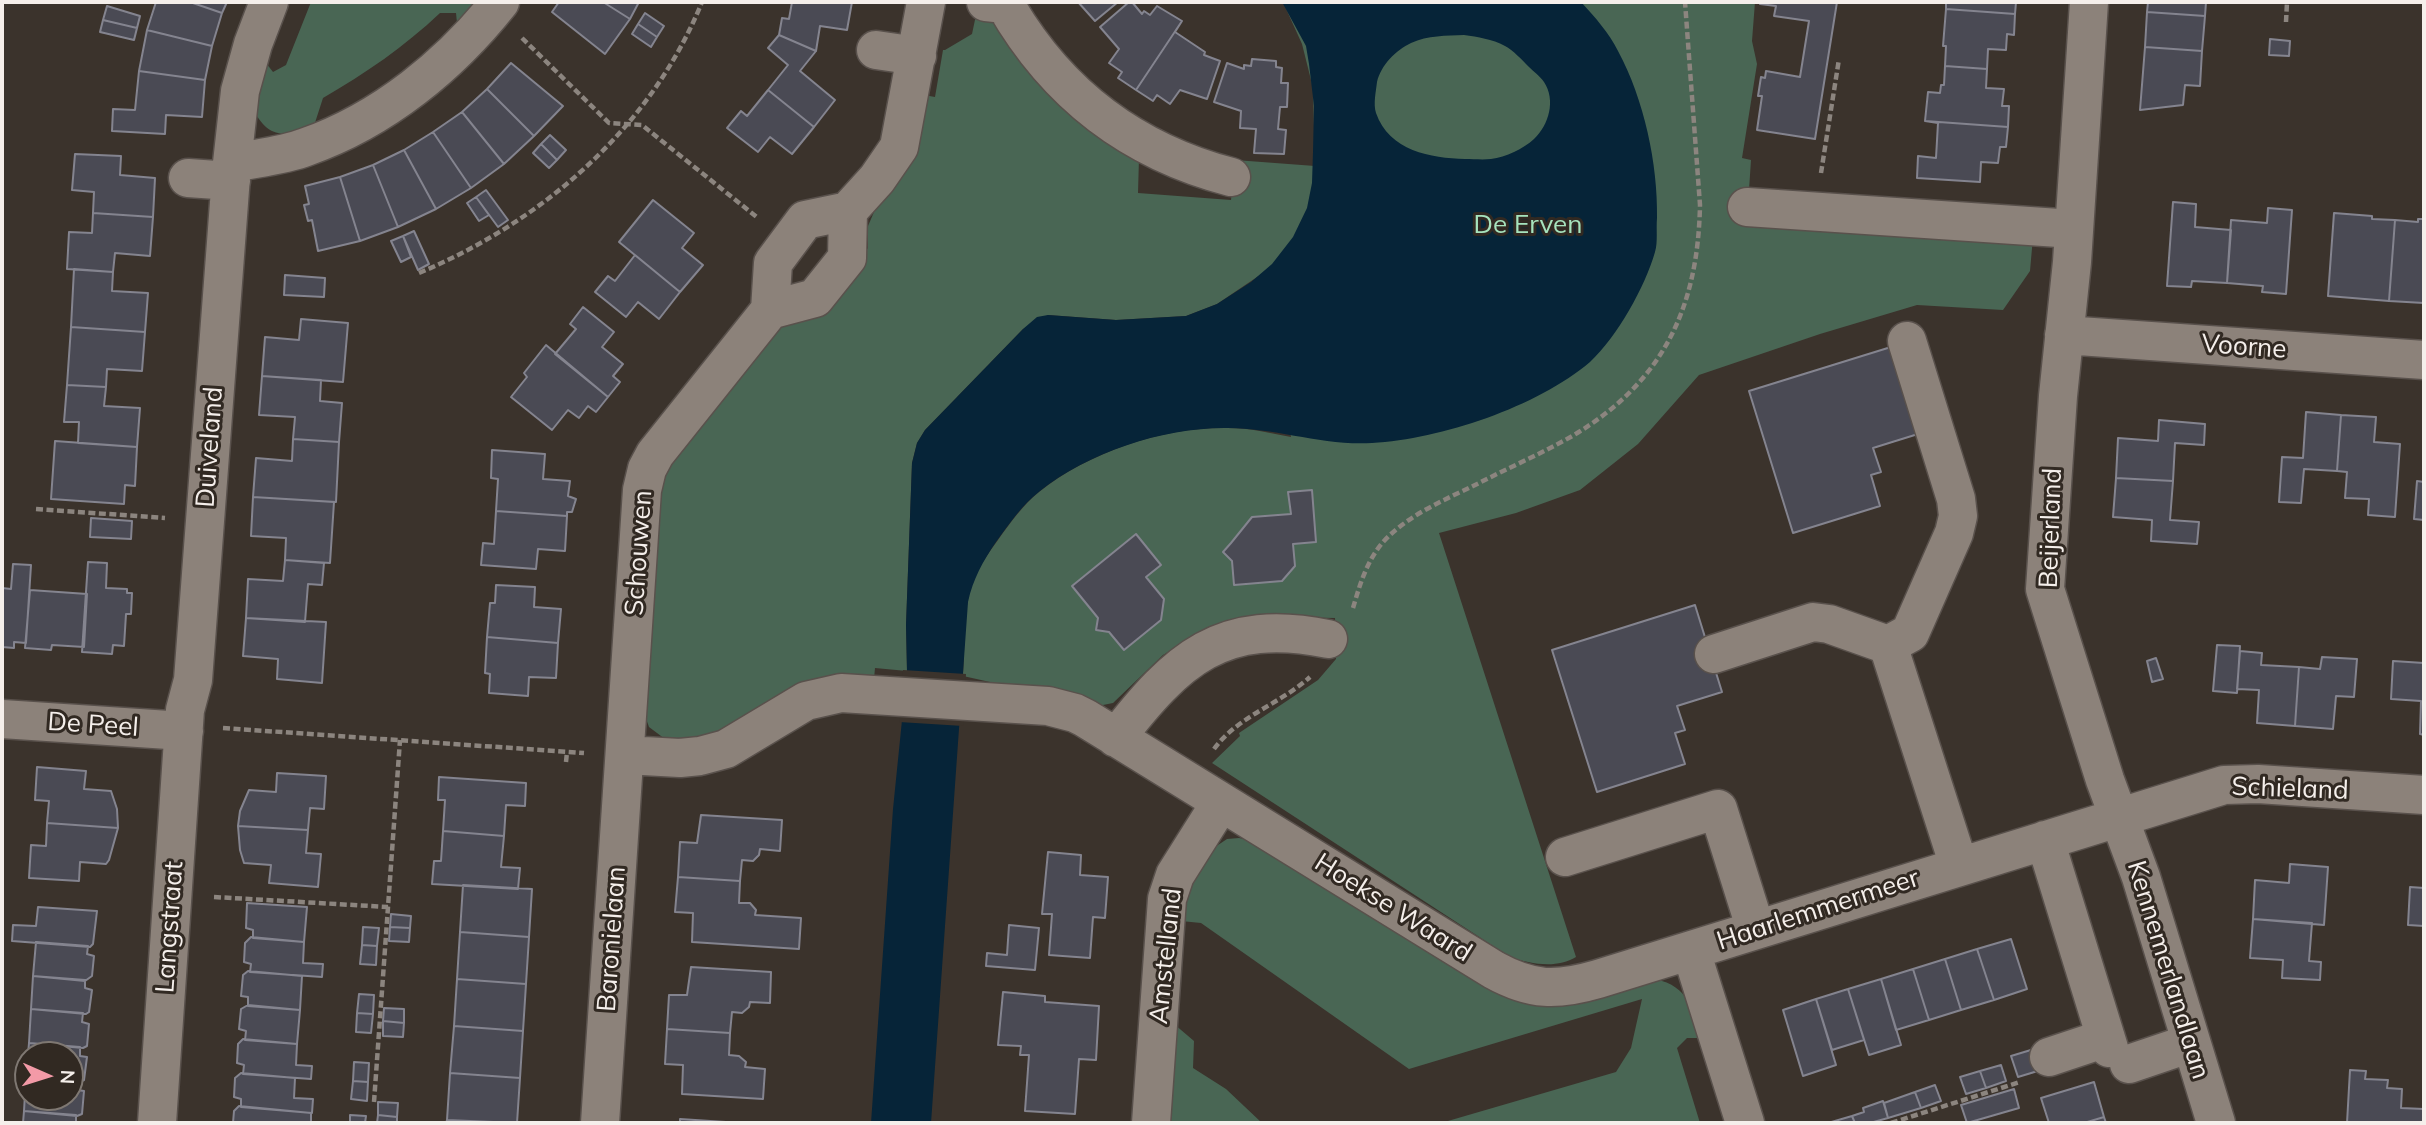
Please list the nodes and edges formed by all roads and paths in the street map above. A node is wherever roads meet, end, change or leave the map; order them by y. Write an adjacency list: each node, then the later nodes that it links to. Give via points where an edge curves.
1 (270, 2): 14 (street, Duiveland, via 240,91)
2 (702, 2): 13 (path, via 652,94)
3 (926, 2): 11 (street)
4 (986, 2): 16 (street, via 1005,4 1053,74 1105,119 1178,160)
5 (1685, 2): 29 (path, via 1700,229 1695,272 1673,335 1647,373 1593,422 1398,528 1383,542 1362,577)
6 (2089, 2): 21 (street, Beijerland)
7 (2287, 2): 9 (path)
8 (507, 16): 13 (path, via 610,123); 14 (street, via 483,23 447,60 386,107 304,148)
9 (2286, 22)
10 (876, 50): 11 (street)
11 (917, 56): 19 (street, via 899,147)
12 (1839, 60): 15 (path)
13 (628, 124): 20 (path, via 642,125); 22 (path, via 579,174 530,212 474,247)
14 (232, 172): 17 (street); 35 (street, Duiveland, via 193,680)
15 (1821, 172)
16 (1231, 177)
17 (188, 178)
18 (1747, 207): 21 (street)
19 (848, 211): 23 (street, via 805,220 773,263); 23 (street, via 847,258 815,298)
20 (766, 225)
21 (2074, 229): 24 (street, Beijerland)
22 (419, 273)
23 (770, 310): 40 (street, Schouwen, via 647,470)
24 (2064, 335): 26 (street, Voorne); 44 (street, Beijerland, via 2045,589)
25 (1907, 341): 32 (street, via 1958,516 1955,533 1910,633)
26 (2424, 360)
27 (37, 509): 28 (path)
28 (164, 518)
29 (1352, 610)
30 (1714, 654): 32 (street, via 1813,622 1829,624)
31 (1322, 655): 36 (street, via 1303,635 1259,633 1216,645 1167,677); 38 (path, via 1293,692 1231,730)
32 (1882, 659): 47 (street)
33 (2, 719): 35 (street, De Peel)
34 (221, 727): 37 (path)
35 (184, 731): 56 (street, Langstraat)
36 (1116, 738): 40 (street, Hoekse Waard, via 1075,713 1048,706 830,694 806,701 739,743 700,757); 43 (street, Hoekse Waard)
37 (400, 740): 39 (path); 49 (path)
38 (1216, 746)
39 (568, 752): 40 (path); 41 (path)
40 (608, 754): 57 (street, Baronielaan)
41 (566, 762)
42 (2424, 795): 44 (street, Schieland, via 2235,784)
43 (1221, 803): 51 (street, Hoekse Waard, via 1513,980 1570,987); 58 (street, Amstelland, via 1169,891)
44 (2119, 817): 45 (street, Haarlemmermeer); 52 (street, Kennemerlandlaan)
45 (2045, 840): 47 (street, Haarlemmermeer); 53 (street)
46 (1565, 858): 50 (street, via 1718,809)
47 (1959, 866): 50 (street, Haarlemmermeer)
48 (213, 897): 49 (path)
49 (388, 907): 55 (path)
50 (1756, 930): 51 (street, Haarlemmermeer)
51 (1690, 951): 59 (street, Haarlemmermeer)
52 (2191, 1043): 53 (street); 61 (street, Kennemerlandlaan)
53 (2115, 1050): 54 (street)
54 (2038, 1068): 60 (path)
55 (374, 1102)
56 (157, 1123)
57 (600, 1123)
58 (1151, 1123)
59 (1745, 1123)
60 (1891, 1123)
61 (2216, 1123)

